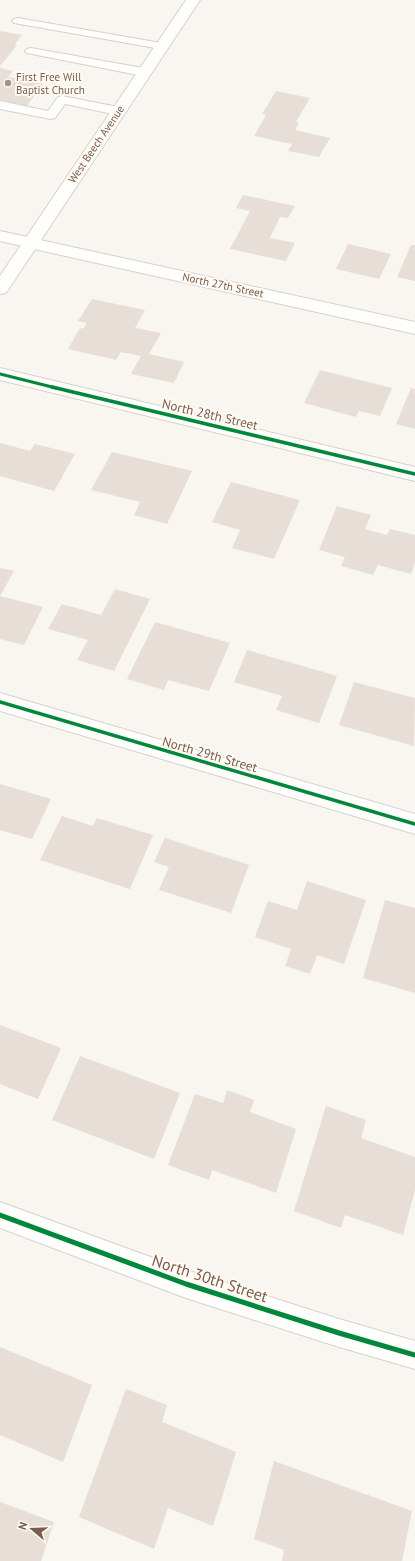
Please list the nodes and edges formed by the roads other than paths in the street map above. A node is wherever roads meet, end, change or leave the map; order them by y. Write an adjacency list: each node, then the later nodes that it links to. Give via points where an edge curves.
1 (193, 0): 3 (street, West Beech Avenue)
2 (18, 21): 3 (lane)
3 (161, 46): 5 (street, West Beech Avenue)
4 (31, 51): 5 (lane)
5 (144, 72): 7 (street, West Beech Avenue)
6 (0, 105): 7 (lane, via 51,115 62,100)
7 (118, 111): 9 (street, West Beech Avenue)
8 (0, 236): 9 (street, North 27th Street)
9 (31, 243): 10 (street, West Beech Avenue); 11 (street, North 27th Street)
10 (0, 289)
11 (415, 328)
12 (0, 374): 13 (street, North 28th Street)
13 (415, 474)
14 (0, 702): 15 (street, North 29th Street)
15 (415, 824)
16 (0, 1215): 17 (street, North 30th Street, via 186,1284)
17 (415, 1355)

